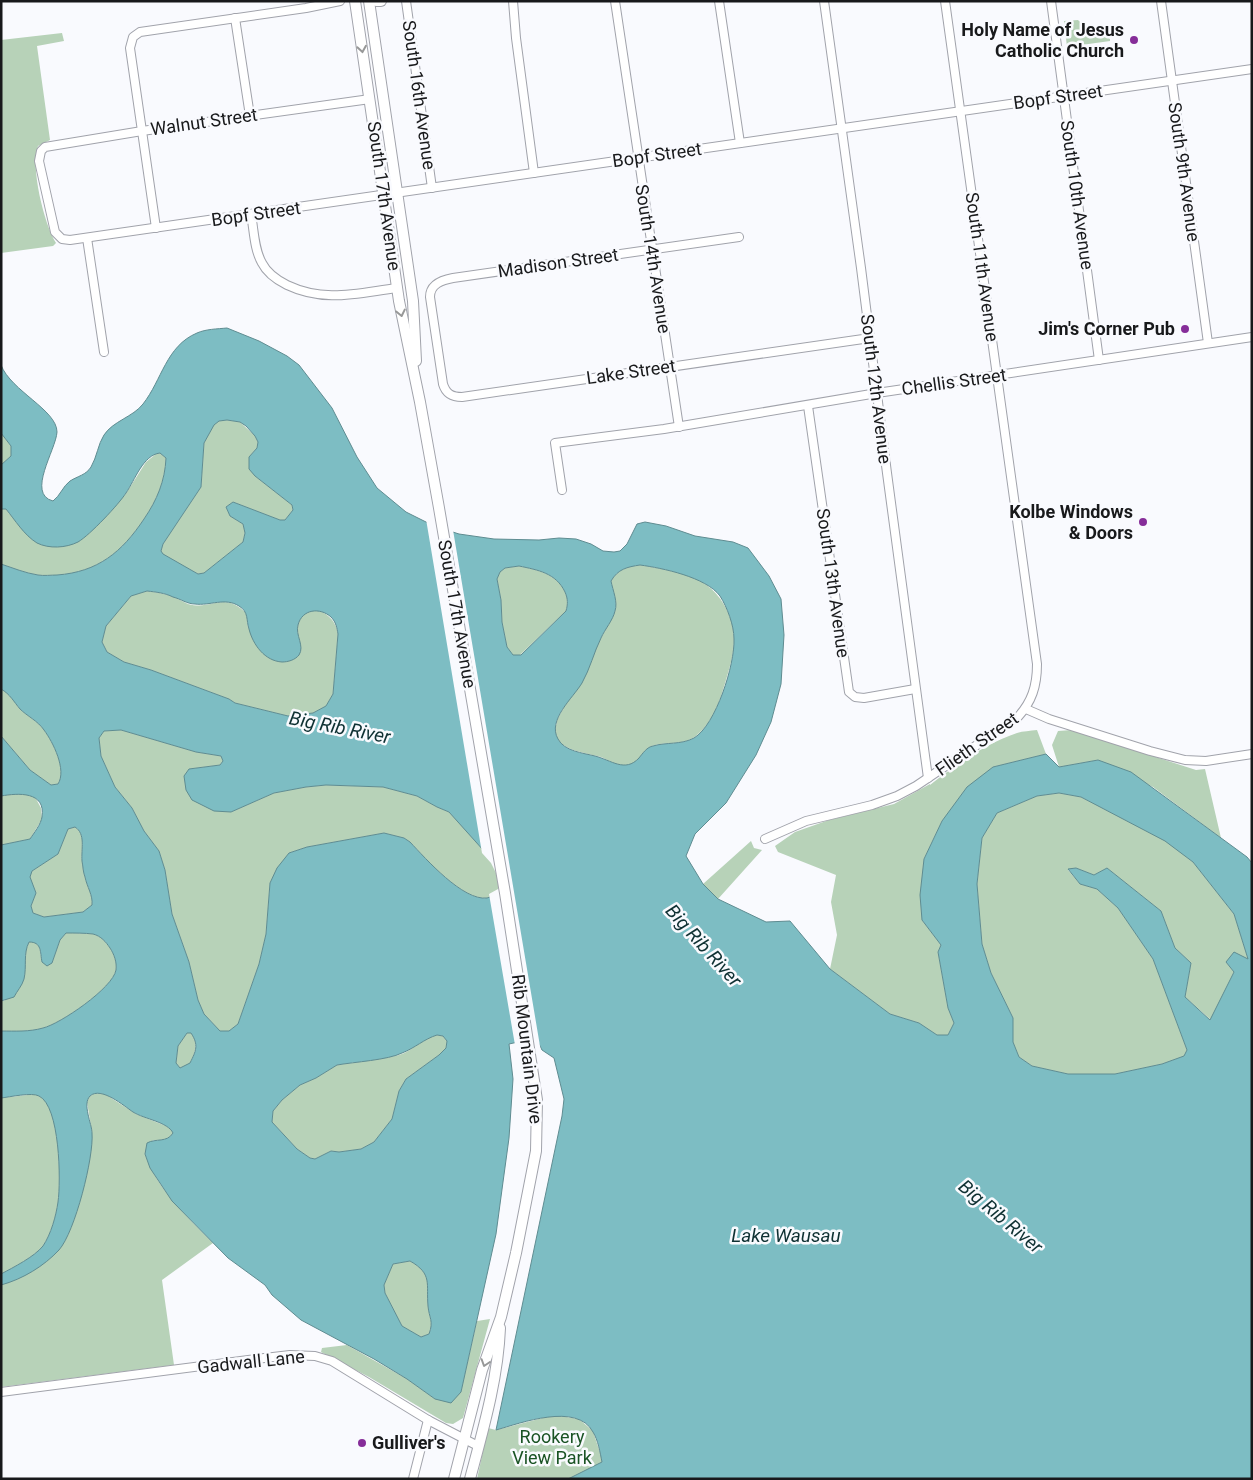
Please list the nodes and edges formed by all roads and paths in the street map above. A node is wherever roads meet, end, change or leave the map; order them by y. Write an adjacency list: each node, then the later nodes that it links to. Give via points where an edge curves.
1 (340, 1): 14 (street)
2 (355, 1): 18 (main road, South 17th Avenue, one-way to 18)
3 (369, 1): 27 (main road, South 17th Avenue)
4 (376, 1): 5 (main road)
5 (381, 1)
6 (406, 1): 26 (street, South 16th Avenue)
7 (513, 1): 25 (street)
8 (615, 1): 24 (street, South 14th Avenue)
9 (719, 1): 23 (street)
10 (824, 1): 21 (street, South 12th Avenue)
11 (945, 1): 19 (street, South 11th Avenue)
12 (1051, 1): 17 (street, South 10th Avenue)
13 (1161, 1): 16 (street, South 9th Avenue)
14 (235, 18): 20 (street); 22 (street, via 140,32 133,37 130,48)
15 (1252, 69): 16 (street, Bopf Street)
16 (1172, 81): 17 (street, Bopf Street); 39 (street, South 9th Avenue)
17 (1064, 96): 19 (street, Bopf Street); 41 (street, South 10th Avenue)
18 (370, 99): 20 (street, Walnut Street); 28 (main road, South 17th Avenue)
19 (960, 111): 21 (street, Bopf Street); 43 (street, South 11th Avenue)
20 (250, 116): 22 (street, Walnut Street)
21 (842, 128): 23 (street, Bopf Street); 37 (street, South 12th Avenue)
22 (142, 131): 30 (street); 33 (street, Walnut Street, via 50,145 41,151 39,161 55,232)
23 (740, 143): 24 (street, Bopf Street)
24 (638, 158): 25 (street, Bopf Street); 34 (street, South 14th Avenue)
25 (534, 173): 26 (street, Bopf Street)
26 (432, 188): 27 (street, Bopf Street)
27 (397, 193): 28 (street, Bopf Street); 44 (main road, South 17th Avenue, via 414,308)
28 (384, 195): 29 (street, Bopf Street); 35 (main road, South 17th Avenue)
29 (251, 214): 30 (street, Bopf Street); 35 (street, via 262,265 281,282 324,296)
30 (156, 228): 32 (street, Bopf Street)
31 (739, 237): 34 (street, Madison Street)
32 (87, 238): 33 (street, Bopf Street); 40 (street)
33 (62, 239)
34 (652, 249): 38 (street, Madison Street, via 440,282 430,293); 42 (street, South 14th Avenue)
35 (397, 288): 44 (main road, South 17th Avenue, one-way to 44)
36 (1252, 337): 39 (street, Chellis Street)
37 (870, 338): 42 (street, Lake Street); 45 (street, South 12th Avenue)
38 (436, 340): 42 (street, Lake Street, via 444,386 447,393 455,397)
39 (1208, 344): 41 (street, Chellis Street)
40 (104, 352)
41 (1100, 360): 43 (street, Chellis Street)
42 (670, 366): 47 (street, South 14th Avenue)
43 (997, 375): 45 (street, Chellis Street); 50 (street, South 11th Avenue, via 1037,664 1034,693)
44 (418, 390): 53 (main road, South 17th Avenue)
45 (877, 393): 46 (street, Chellis Street); 49 (street, South 12th Avenue)
46 (808, 406): 47 (street, Chellis Street); 49 (street, South 13th Avenue, via 849,692 864,698)
47 (679, 427): 48 (street, Chellis Street, via 555,443)
48 (562, 490)
49 (915, 688): 52 (street, South 12th Avenue)
50 (1026, 709): 51 (street, Flieth Street, via 1049,720 1185,760 1206,761); 52 (street, Flieth Street, via 1008,726)
51 (1252, 754)
52 (928, 778): 54 (street, Flieth Street, via 885,801 806,821)
53 (496, 839): 55 (main road, Rib Mountain Drive, via 538,1106 537,1146)
54 (765, 839)
55 (501, 1317): 58 (main road, Rib Mountain Drive, one-way to 58, via 482,1370); 59 (main road, Rib Mountain Drive, via 498,1356)
56 (1, 1392): 57 (street, Gadwall Lane, via 265,1358 315,1356 338,1363)
57 (428, 1420): 58 (street, Gadwall Lane); 60 (street)
58 (464, 1440): 59 (street, Gadwall Lane); 61 (main road, Rib Mountain Drive)
59 (478, 1446): 62 (main road, Rib Mountain Drive)
60 (413, 1479)
61 (454, 1479)
62 (470, 1479)

